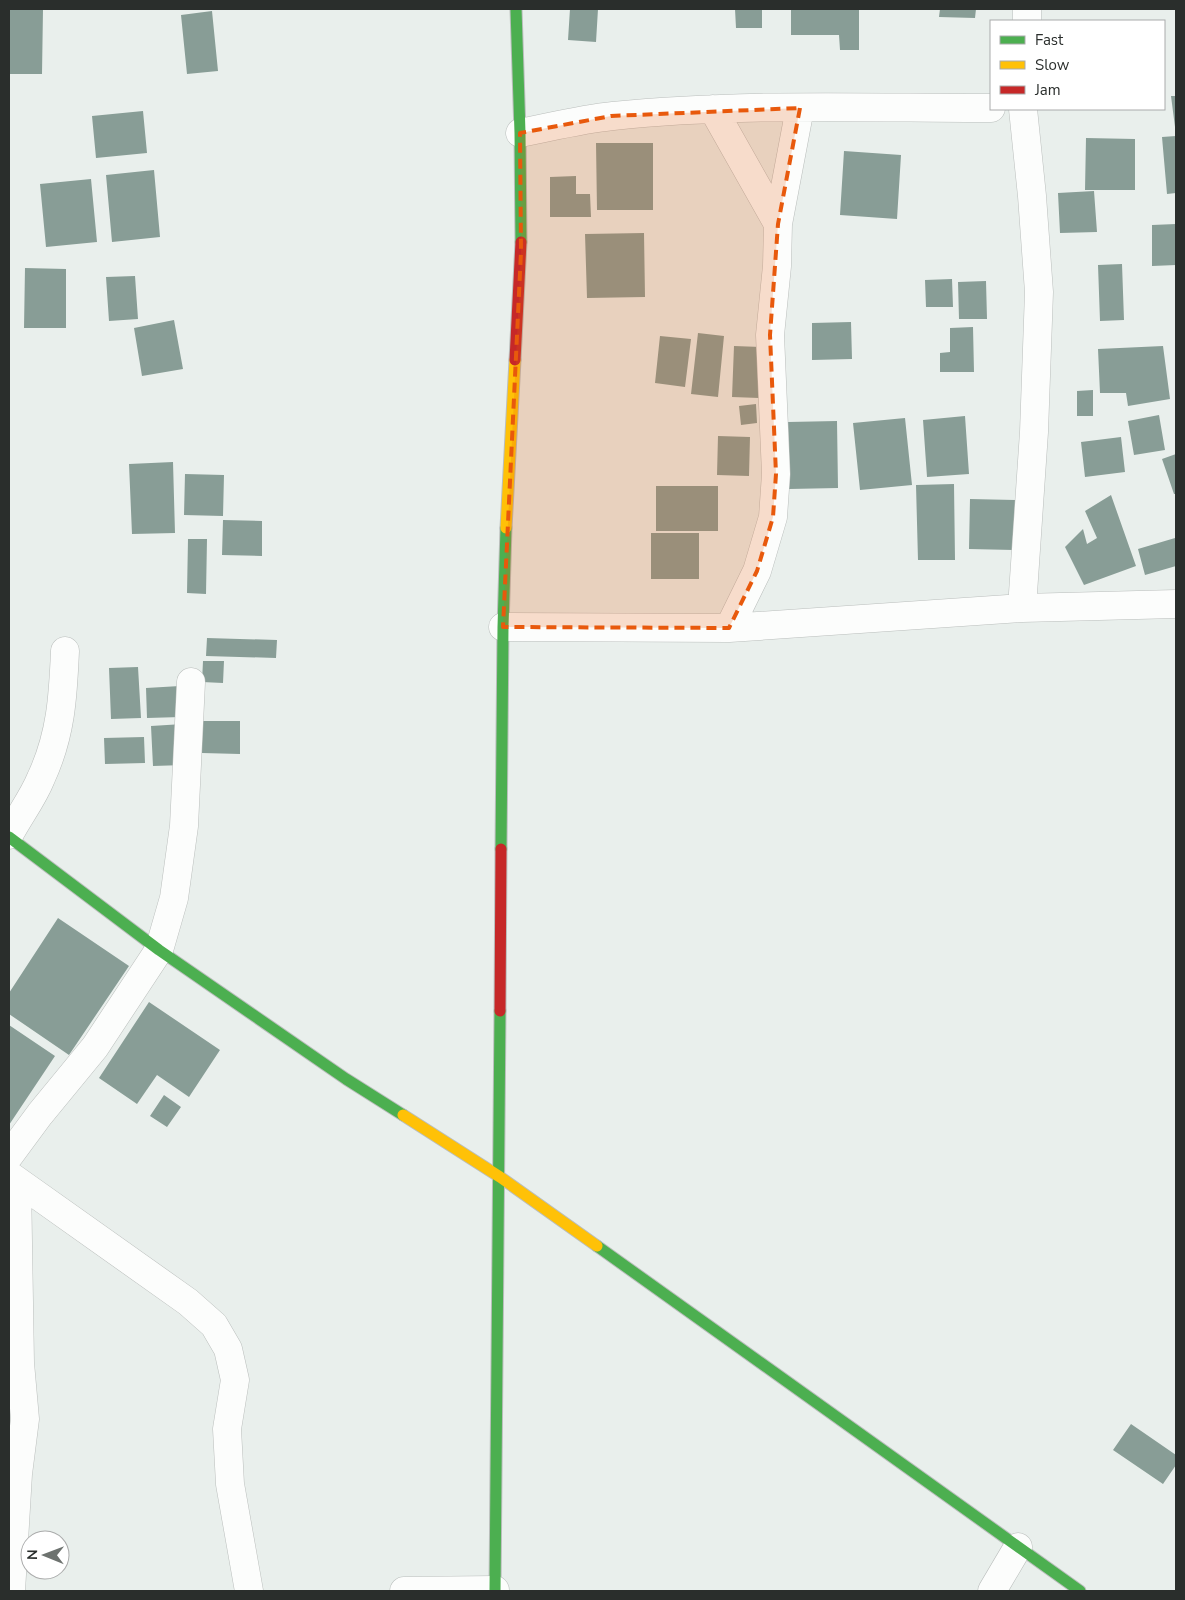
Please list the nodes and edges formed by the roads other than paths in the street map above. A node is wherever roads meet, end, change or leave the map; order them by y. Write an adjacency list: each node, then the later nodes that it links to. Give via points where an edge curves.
1 (516, 9): 6 (street)
2 (800, 108): 3 (street); 4 (street); 7 (street)
3 (990, 108)
4 (713, 109): 6 (street, via 611,116); 7 (street)
5 (1023, 110): 9 (street, via 1039,292 1034,432)
6 (520, 133): 10 (street, via 521,252)
7 (778, 224): 11 (street, via 770,335 776,474 773,518 757,571)
8 (1176, 604): 9 (street)
9 (1022, 608): 11 (street)
10 (503, 627): 11 (street); 17 (street)
11 (729, 628)
12 (64, 651): 14 (street, via 63,700 56,739 41,779)
13 (191, 682): 15 (street, via 184,826 174,898)
14 (9, 836): 15 (street)
15 (159, 950): 16 (street, via 95,1047); 17 (street, via 346,1079)
16 (9, 1156)
17 (500, 1177): 20 (street); 21 (street)
18 (13, 1178): 19 (street); 23 (street, via 188,1302 214,1325 228,1348 235,1380 227,1429 230,1484)
19 (15, 1363): 22 (street, via 25,1419 18,1474)
20 (1018, 1547): 25 (street); 26 (street)
21 (495, 1590): 24 (street)
22 (11, 1591)
23 (249, 1591)
24 (404, 1591)
25 (992, 1591)
26 (1080, 1591)

